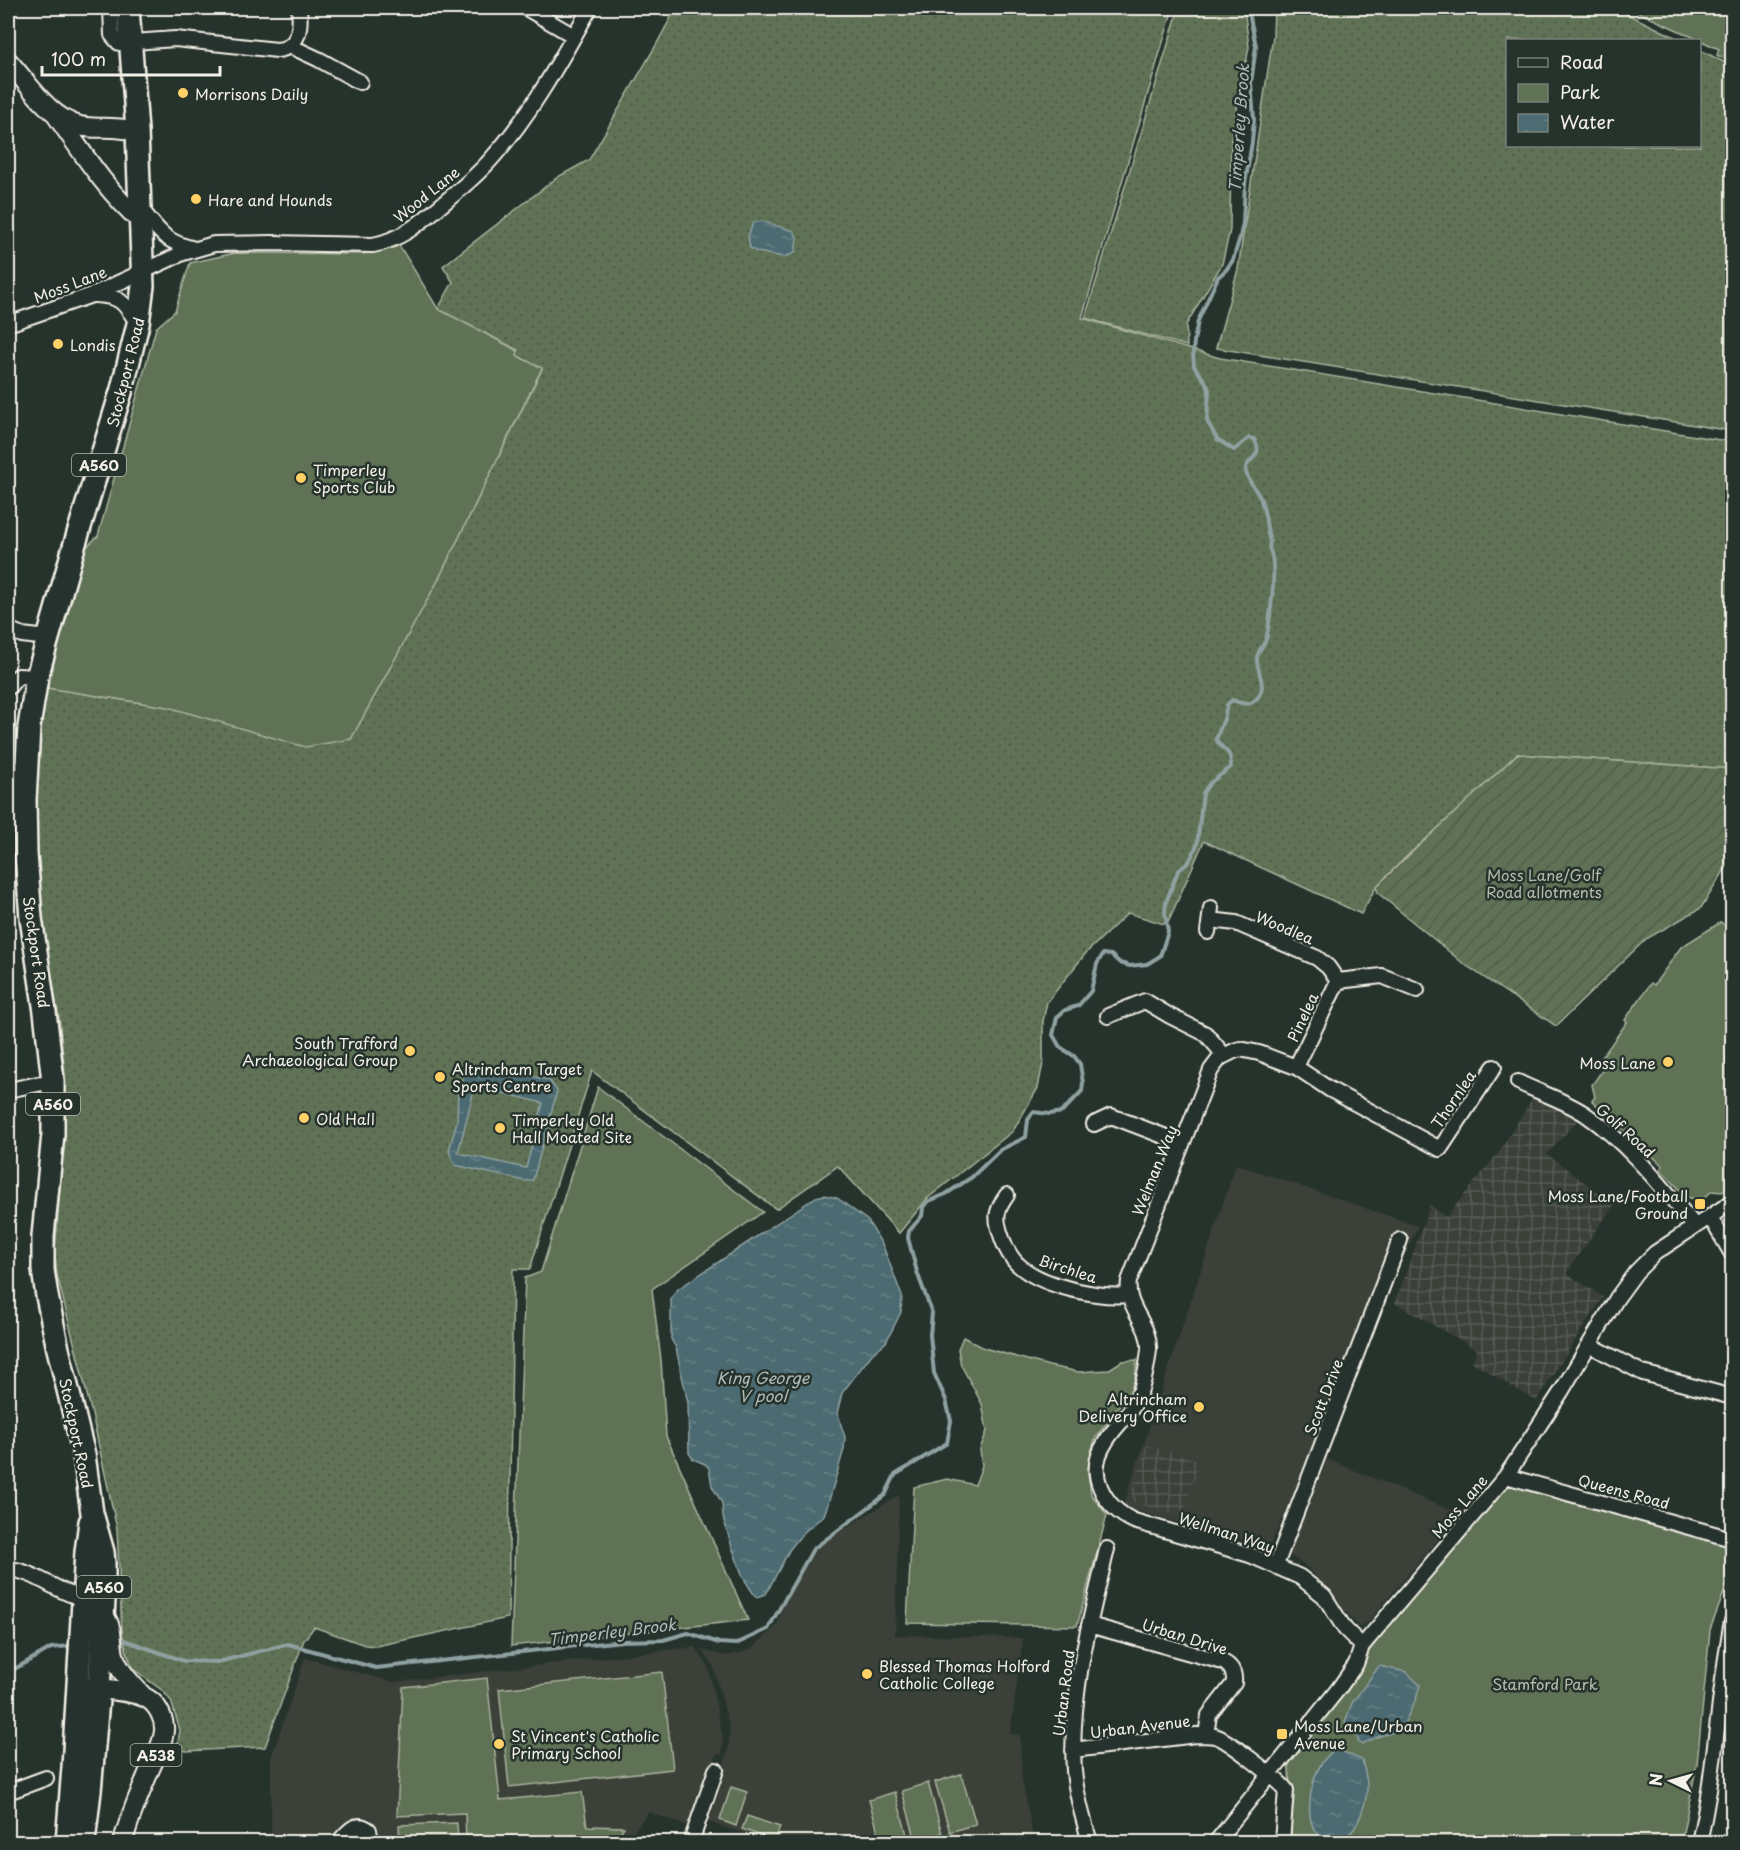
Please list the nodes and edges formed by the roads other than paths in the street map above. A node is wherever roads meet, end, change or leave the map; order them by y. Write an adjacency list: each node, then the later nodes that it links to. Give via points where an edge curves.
1 (111, 8): 7 (street, via 113,38 119,43)
2 (128, 8): 7 (highway, A560)
3 (299, 8): 8 (street, via 299,33)
4 (526, 8): 6 (street)
5 (590, 8): 6 (street, Wood Lane)
6 (574, 36): 14 (street, Wood Lane, via 527,112 493,157 461,189 405,234 373,245 232,243)
7 (130, 43): 8 (street, via 168,39 277,50); 12 (highway, A560)
8 (290, 46): 10 (street)
9 (8, 64): 11 (main road)
10 (360, 82)
11 (54, 111): 12 (main road, via 78,125); 13 (main road, via 125,208)
12 (137, 131): 13 (highway, Stockport Road / A560)
13 (139, 214): 14 (street, via 177,245); 15 (highway, Stockport Road / A560)
14 (196, 249): 15 (street, Wood Lane)
15 (142, 271): 16 (street, Moss Lane); 18 (highway, Stockport Road / A560)
16 (92, 295): 17 (street, Moss Lane); 18 (street, via 114,297 128,308)
17 (8, 324)
18 (138, 324): 20 (highway, Stockport Road / A560)
19 (8, 629): 20 (street)
20 (48, 638): 21 (highway, Stockport Road / A560)
21 (38, 677): 22 (street, via 18,676); 30 (highway, Stockport Road / A560, via 28,746 26,854)
22 (8, 688)
23 (1210, 920): 24 (street, Woodlea, via 1236,923 1317,958)
24 (1338, 981): 25 (street, via 1382,976); 28 (street, Pinelea)
25 (1417, 990)
26 (1108, 1016): 27 (street, via 1145,1001 1206,1034)
27 (1224, 1055): 28 (street, via 1250,1050); 34 (street, Welman Way, via 1211,1070)
28 (1296, 1067): 29 (street, Thornlea, via 1440,1149)
29 (1494, 1067)
30 (53, 1081): 32 (street); 49 (highway, Stockport Road / A560, via 43,1270 103,1552)
31 (1518, 1082): 38 (street, Golf Road, via 1560,1100 1592,1120 1634,1157)
32 (8, 1090)
33 (1094, 1124): 34 (street, via 1111,1116)
34 (1182, 1143): 41 (street, Welman Way, via 1133,1268)
35 (1007, 1195): 41 (street, Birchlea, via 990,1215 1022,1269 1086,1293)
36 (1732, 1202): 37 (street, Moss Lane)
37 (1710, 1218): 38 (street, Moss Lane); 40 (street)
38 (1695, 1226): 42 (street, Moss Lane, via 1642,1264)
39 (1400, 1240): 47 (street, Scott Drive)
40 (1732, 1254)
41 (1128, 1295): 47 (street, Wellman Way, via 1148,1336 1149,1351 1139,1395 1098,1456 1101,1490 1113,1508 1134,1521)
42 (1590, 1345): 43 (street, via 1643,1373); 44 (street, Moss Lane)
43 (1732, 1397)
44 (1506, 1476): 45 (street, Queens Road); 52 (street, Moss Lane)
45 (1732, 1539)
46 (1107, 1549): 51 (street, Urban Road)
47 (1276, 1565): 52 (street, Wellman Way, via 1321,1592 1345,1629)
48 (8, 1569): 49 (street)
49 (97, 1604): 53 (highway, Stockport Road / A560); 54 (highway, Stockport Road / A560); 55 (main road, via 110,1625 119,1667)
50 (1732, 1621): 71 (street)
51 (1089, 1625): 56 (street, Urban Drive, via 1231,1667 1234,1683 1209,1715); 57 (street, Urban Road, via 1078,1686)
52 (1362, 1646): 59 (street, Moss Lane, via 1356,1664 1339,1688)
53 (78, 1687): 54 (main road); 62 (highway, A560)
54 (99, 1689): 55 (main road); 63 (highway, A560)
55 (144, 1697): 64 (main road, A538, via 156,1706 164,1729)
56 (1206, 1735): 57 (street, Urban Avenue); 59 (street, Urban Avenue, via 1225,1741)
57 (1074, 1750): 68 (street, Urban Road, via 1078,1796)
58 (716, 1770): 67 (street)
59 (1270, 1774): 69 (street, Moss Lane); 70 (street, Urban Avenue, via 1287,1791)
60 (46, 1778): 61 (street)
61 (8, 1792)
62 (67, 1842)
63 (84, 1842)
64 (123, 1842)
65 (339, 1842): 66 (street, via 355,1826 369,1830)
66 (371, 1842)
67 (691, 1842)
68 (1090, 1842)
69 (1216, 1842)
70 (1282, 1842)
71 (1699, 1842)

